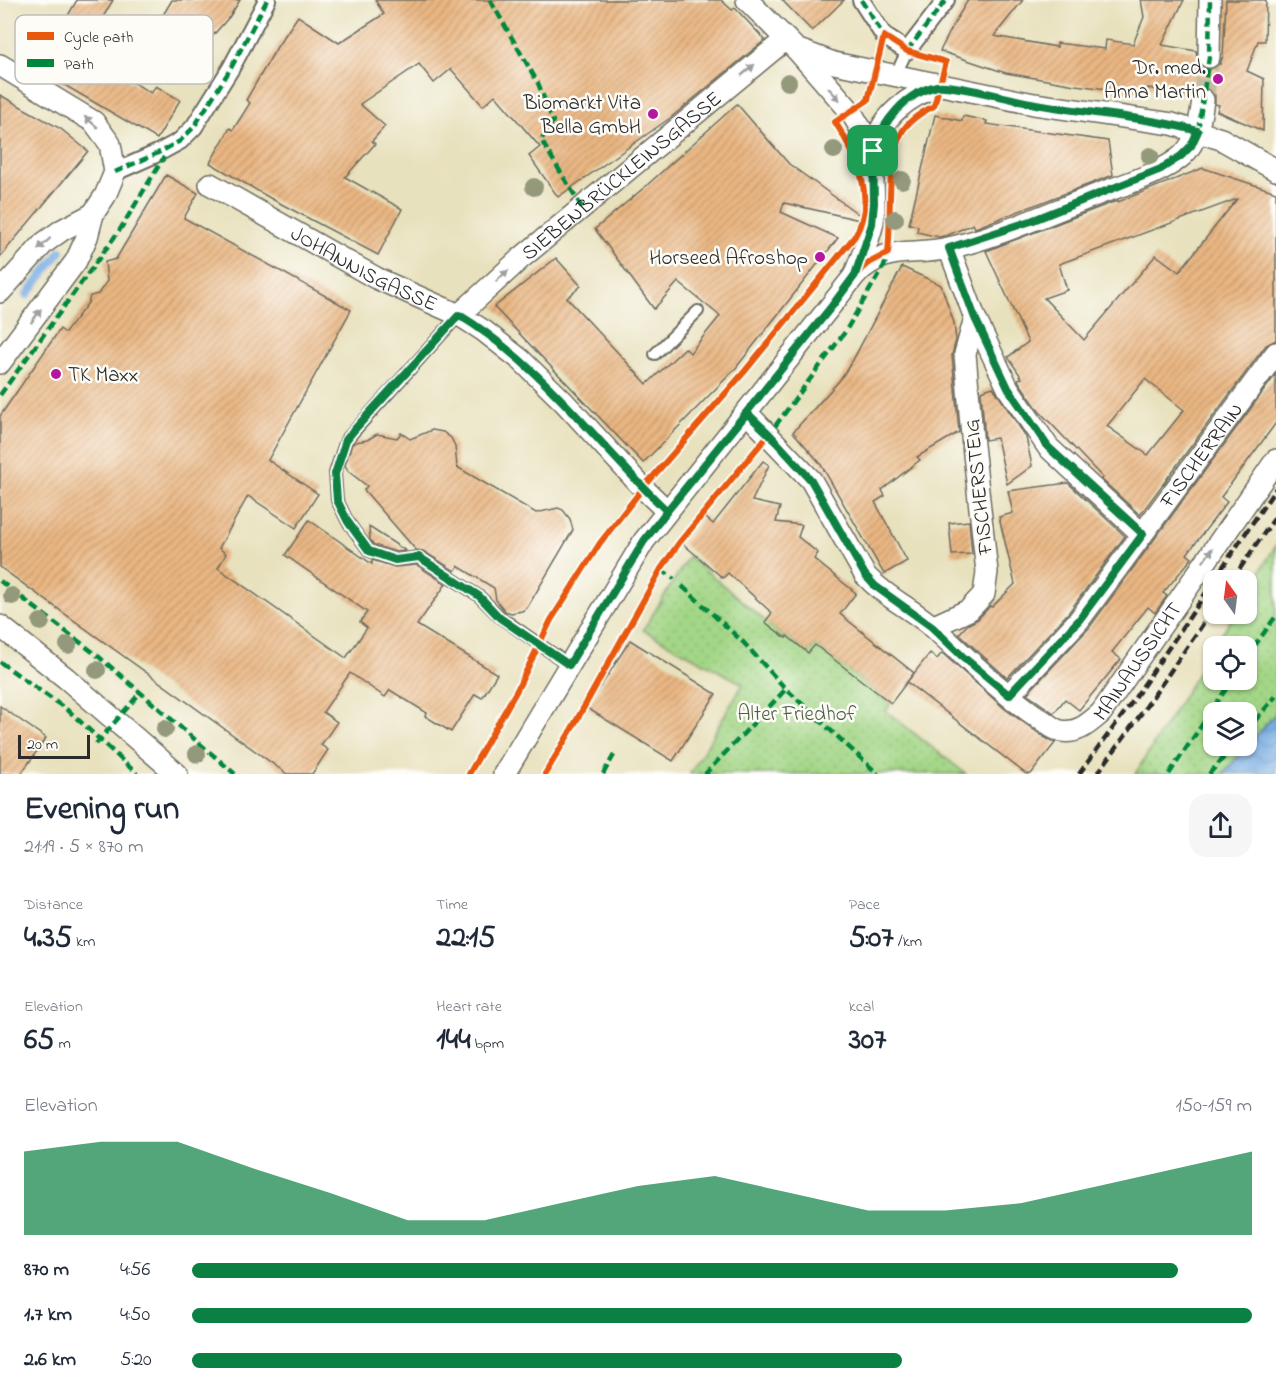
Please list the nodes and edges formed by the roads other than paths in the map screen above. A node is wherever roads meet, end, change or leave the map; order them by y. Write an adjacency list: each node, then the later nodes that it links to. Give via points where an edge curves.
1 (267, 0): 18 (street, via 194,127 180,141)
2 (747, 0): 6 (street)
3 (861, 0): 7 (street, via 884,36)
4 (946, 0): 7 (street)
5 (1210, 0): 8 (street)
6 (791, 44): 11 (street, via 834,63); 16 (street, one-way to 16, via 851,112); 25 (street, SIEBENBRÜCKLEINSGASSE, one-way to 6, via 520,259)
7 (907, 51): 11 (lane)
8 (1209, 57)
9 (0, 65): 10 (street, one-way to 9)
10 (15, 74)
11 (895, 76): 13 (street)
12 (31, 84): 18 (street, one-way to 12, via 110,144 94,122)
13 (940, 85): 15 (street); 16 (street, via 903,103 888,119)
14 (1203, 100): 15 (street)
15 (1198, 131): 17 (street, via 1221,139); 21 (street, via 1191,146 1161,169 1031,221)
16 (873, 151): 22 (street, via 872,224)
17 (1276, 170)
18 (115, 172): 20 (street)
19 (210, 184): 25 (street, JOHANNISGASSE, via 376,278)
20 (93, 214): 23 (street, one-way to 23, via 44,243); 29 (street, one-way to 20, via 76,261)
21 (949, 248): 22 (street, via 888,253); 26 (street)
22 (855, 275): 30 (street)
23 (0, 292)
24 (698, 311): 28 (lane)
25 (459, 315): 32 (street, JOHANNISGASSE, via 521,360); 36 (lane, via 346,440 335,474 337,500 369,551 395,560 419,557 479,596 500,618)
26 (975, 318): 33 (street, via 1008,388 1048,447); 35 (street, FISCHERSTEIG, via 965,354 987,572 984,594 969,610)
27 (1276, 353): 33 (street, FISCHERRAIN)
28 (655, 354)
29 (0, 363)
30 (747, 413): 32 (street); 35 (street, via 811,480 865,575)
31 (1276, 460): 37 (street, MAINAUSSICHT, one-way to 31, via 1058,731 1084,727 1101,713)
32 (667, 511): 36 (street, via 644,541)
33 (1143, 534): 37 (street, FISCHERRAIN, via 1079,620)
34 (0, 626): 38 (street)
35 (932, 627): 37 (street)
36 (569, 665): 39 (street)
37 (1009, 695)
38 (177, 774)
39 (504, 774)

